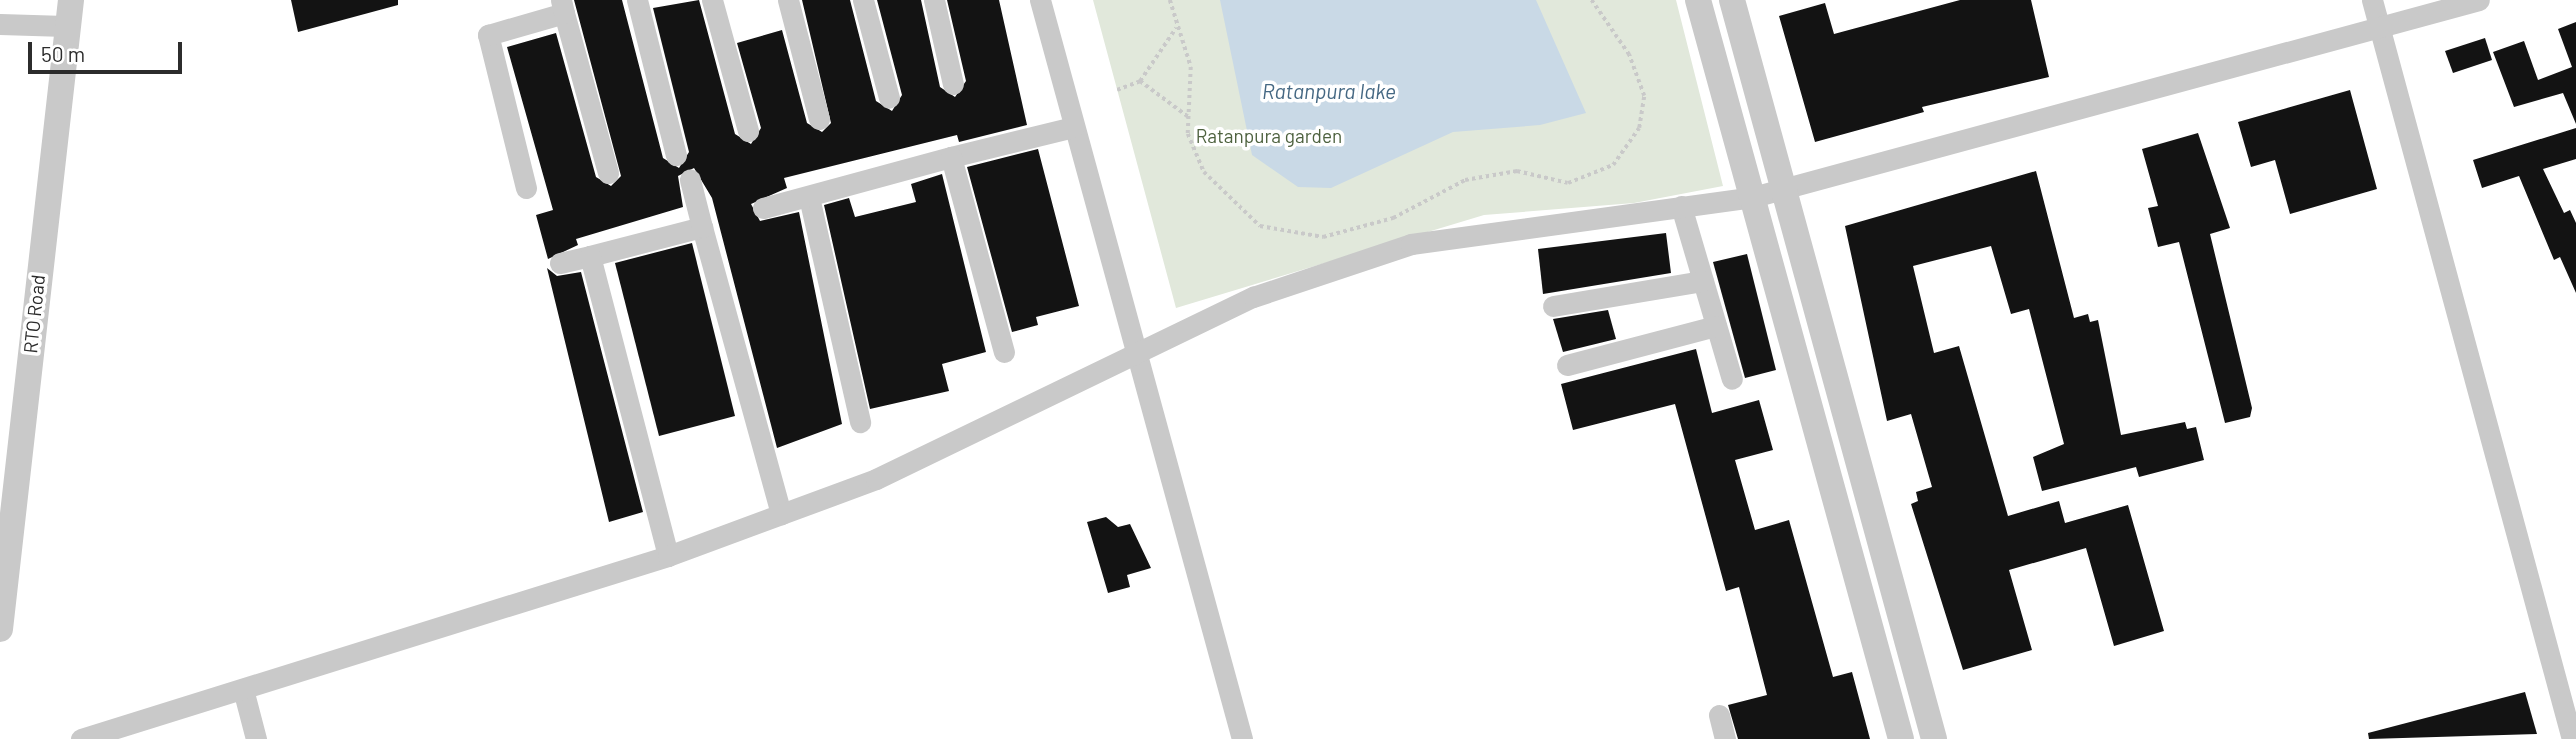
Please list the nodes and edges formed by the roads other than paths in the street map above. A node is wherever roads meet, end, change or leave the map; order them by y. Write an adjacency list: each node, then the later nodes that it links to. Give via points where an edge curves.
1 (71, 0): 14 (street, RTO Road)
2 (637, 0): 21 (street)
3 (712, 0): 20 (street)
4 (788, 0): 18 (street)
5 (863, 0): 17 (street)
6 (934, 0): 16 (street)
7 (1040, 0): 19 (street)
8 (1699, 0): 28 (street)
9 (1732, 0): 26 (street)
10 (2372, 0): 15 (street)
11 (2479, 0): 15 (street)
12 (562, 6): 23 (street); 25 (street, via 488,35)
13 (0, 24): 14 (street)
14 (65, 26): 44 (street, RTO Road)
15 (2380, 30): 26 (street); 53 (street)
16 (953, 83)
17 (889, 98)
18 (819, 119)
19 (1073, 127): 22 (street); 37 (street)
20 (748, 131)
21 (676, 155)
22 (951, 157): 27 (street); 38 (street)
23 (608, 173)
24 (691, 180): 31 (street)
25 (526, 188)
26 (1785, 188): 28 (street); 52 (street)
27 (809, 197): 30 (street); 41 (street)
28 (1753, 197): 29 (street); 51 (street)
29 (1681, 206): 34 (street); 37 (street, via 1411,244 1253,297)
30 (763, 208)
31 (702, 228): 32 (street); 42 (street)
32 (590, 256): 33 (street); 43 (street)
33 (560, 263)
34 (1703, 281): 35 (street); 36 (street)
35 (1553, 306)
36 (1716, 326): 39 (street); 40 (street)
37 (1131, 351): 42 (street, via 876,479); 49 (street)
38 (1004, 352)
39 (1567, 365)
40 (1732, 379)
41 (860, 422)
42 (780, 514): 43 (street)
43 (667, 556): 45 (street)
44 (0, 629)
45 (243, 689): 47 (street); 48 (street)
46 (1719, 715): 50 (street)
47 (81, 739)
48 (256, 739)
49 (1242, 739)
50 (1725, 739)
51 (1901, 739)
52 (1934, 739)
53 (2572, 739)

